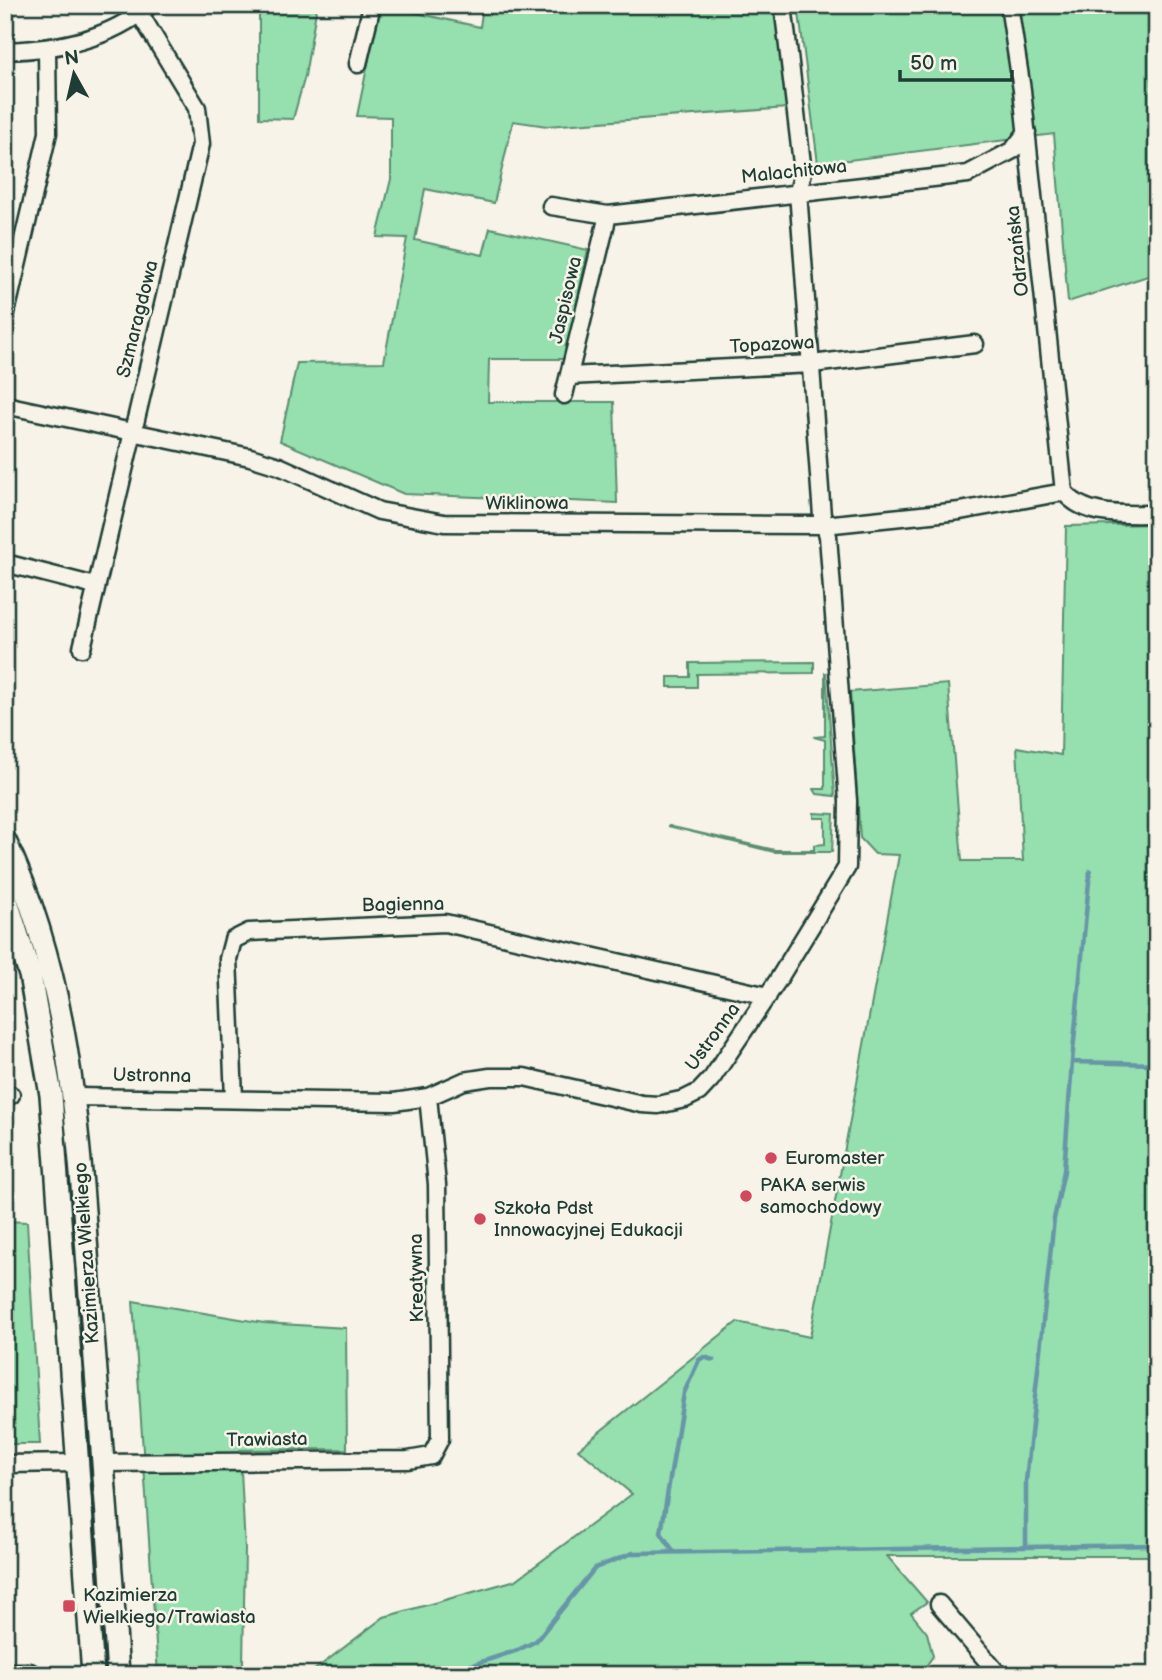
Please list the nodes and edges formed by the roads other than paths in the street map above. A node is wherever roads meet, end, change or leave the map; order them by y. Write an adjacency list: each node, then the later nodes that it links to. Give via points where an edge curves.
1 (372, 5): 7 (street)
2 (783, 5): 9 (street, Ustronna, via 803,172)
3 (1009, 5): 8 (street, Odrzańska)
4 (145, 10): 5 (street, via 76,44); 18 (street, Szmaragdowa, via 197,108 202,130 198,165)
5 (47, 50): 6 (street); 12 (street, via 48,133)
6 (5, 51)
7 (358, 64)
8 (1027, 132): 9 (street, Malachitowa, via 1013,150 977,172); 19 (street, Odrzańska)
9 (799, 192): 11 (street, Malachitowa); 14 (street, Ustronna)
10 (551, 206): 11 (street, Malachitowa)
11 (608, 215): 15 (street, Jaspisowa)
12 (5, 317)
13 (975, 344): 14 (street, Topazowa)
14 (812, 364): 15 (street, Topazowa); 21 (street, Ustronna)
15 (569, 376): 16 (street, Jaspisowa)
16 (564, 395)
17 (5, 405): 18 (street, Wiklinowa)
18 (131, 432): 21 (street, Wiklinowa, via 260,460 353,502 411,519 444,523); 23 (street, Szmaragdowa)
19 (1064, 492): 20 (street, via 1081,507 1115,514); 21 (street, Wiklinowa, via 960,511)
20 (1157, 514)
21 (824, 525): 27 (street, Ustronna, via 847,788 847,867)
22 (5, 563): 23 (street)
23 (95, 586): 24 (street, Szmaragdowa)
24 (82, 648)
25 (5, 841): 28 (main road, Kazimierza Wielkiego, via 50,967)
26 (5, 895): 32 (main road, Kazimierza Wielkiego, via 30,975 51,1095)
27 (768, 996): 29 (street, Ustronna, via 712,1078 685,1099 642,1104 512,1077 464,1081); 30 (street, Bagienna, via 445,923 250,932 233,940 228,959)
28 (75, 1097): 30 (street, Ustronna); 33 (main road, Kazimierza Wielkiego)
29 (428, 1097): 30 (street, Ustronna, via 394,1102); 31 (street, Kreatywna, via 437,1184 440,1439)
30 (234, 1098)
31 (431, 1457): 33 (street, Trawiasta)
32 (77, 1463): 34 (street); 37 (main road, Kazimierza Wielkiego)
33 (103, 1463): 36 (main road, Kazimierza Wielkiego)
34 (5, 1464)
35 (939, 1604): 42 (street)
36 (116, 1649): 37 (main road, via 113,1657 104,1659); 41 (main road, Kazimierza Wielkiego)
37 (92, 1650): 40 (main road, Kazimierza Wielkiego)
38 (5, 1672): 39 (street)
39 (34, 1675)
40 (93, 1675)
41 (118, 1675)
42 (999, 1675)

